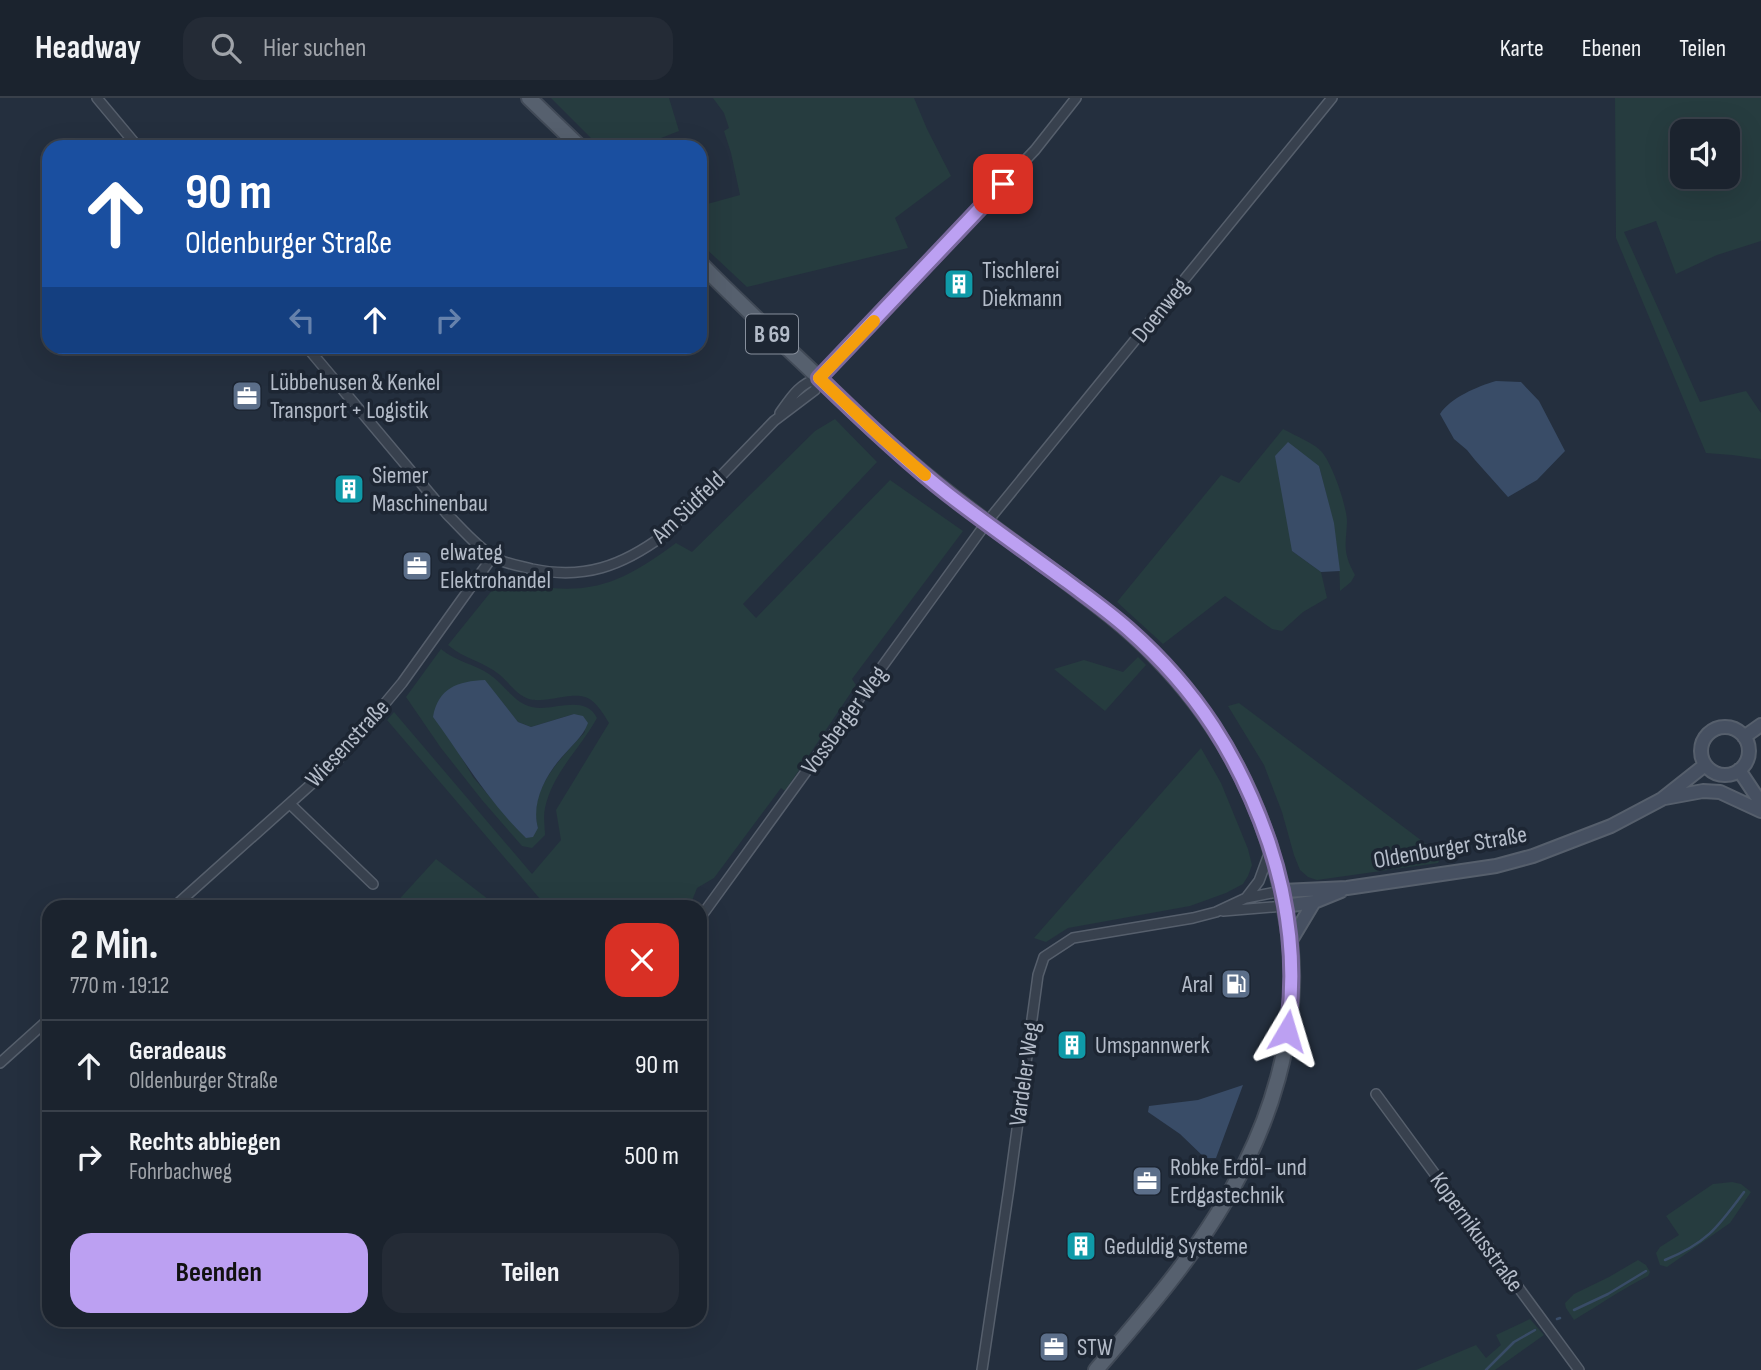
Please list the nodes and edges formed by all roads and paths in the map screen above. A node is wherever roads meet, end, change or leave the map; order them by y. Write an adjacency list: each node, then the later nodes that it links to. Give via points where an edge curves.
1 (97, 98): 5 (street)
2 (529, 98): 6 (main road)
3 (1076, 98): 9 (street, Am Südfeld, via 1035,150)
4 (1332, 98): 10 (street, Doenweg)
5 (132, 140)
6 (573, 140)
7 (707, 270): 9 (main road, B 69)
8 (313, 354): 11 (street, Am Südfeld, via 447,514)
9 (819, 378): 10 (main road, B 69, via 914,466); 11 (street, Am Südfeld, via 815,390 775,421 664,535 628,558 596,570 563,573)
10 (987, 522): 20 (main road, B 69, via 1128,628 1180,682 1238,766); 27 (street, Vossberger Weg)
11 (493, 556): 18 (street, Wiesenstraße, via 378,713 336,762)
12 (1761, 725): 13 (main road)
13 (1744, 737): 14 (main road, via 1725,727 1711,731 1701,751); 15 (main road, via 1748,758)
14 (1705, 765): 15 (main road, via 1717,774); 16 (main road, Oldenburger Straße)
15 (1739, 770): 17 (main road)
16 (1662, 799): 19 (main road, via 1720,792); 22 (main road, Oldenburger Straße, via 1611,826 1533,856 1496,866)
17 (1761, 803)
18 (290, 804): 21 (street); 25 (street, Wiesenstraße)
19 (1761, 811)
20 (1270, 849): 23 (street, via 1259,881); 24 (main road, B 69)
21 (373, 884)
22 (1347, 888): 24 (main road, Oldenburger Straße); 26 (main road, Oldenburger Straße)
23 (1246, 898): 24 (street, Vardeler Weg); 28 (street, Vardeler Weg)
24 (1283, 898): 26 (main road, Oldenburger Straße); 28 (street, Vardeler Weg); 29 (main road, B 69)
25 (182, 900)
26 (1314, 902): 29 (main road)
27 (707, 908)
28 (1216, 912): 33 (street, Vardeler Weg, via 1073,938 1044,957)
29 (1290, 942): 34 (main road, B 69, via 1292,985 1284,1047 1269,1108 1250,1154 1203,1236)
30 (42, 1025): 31 (street)
31 (0, 1063)
32 (1376, 1094): 35 (street, Kopernikusstraße)
33 (982, 1370)
34 (1096, 1370)
35 (1579, 1370)

